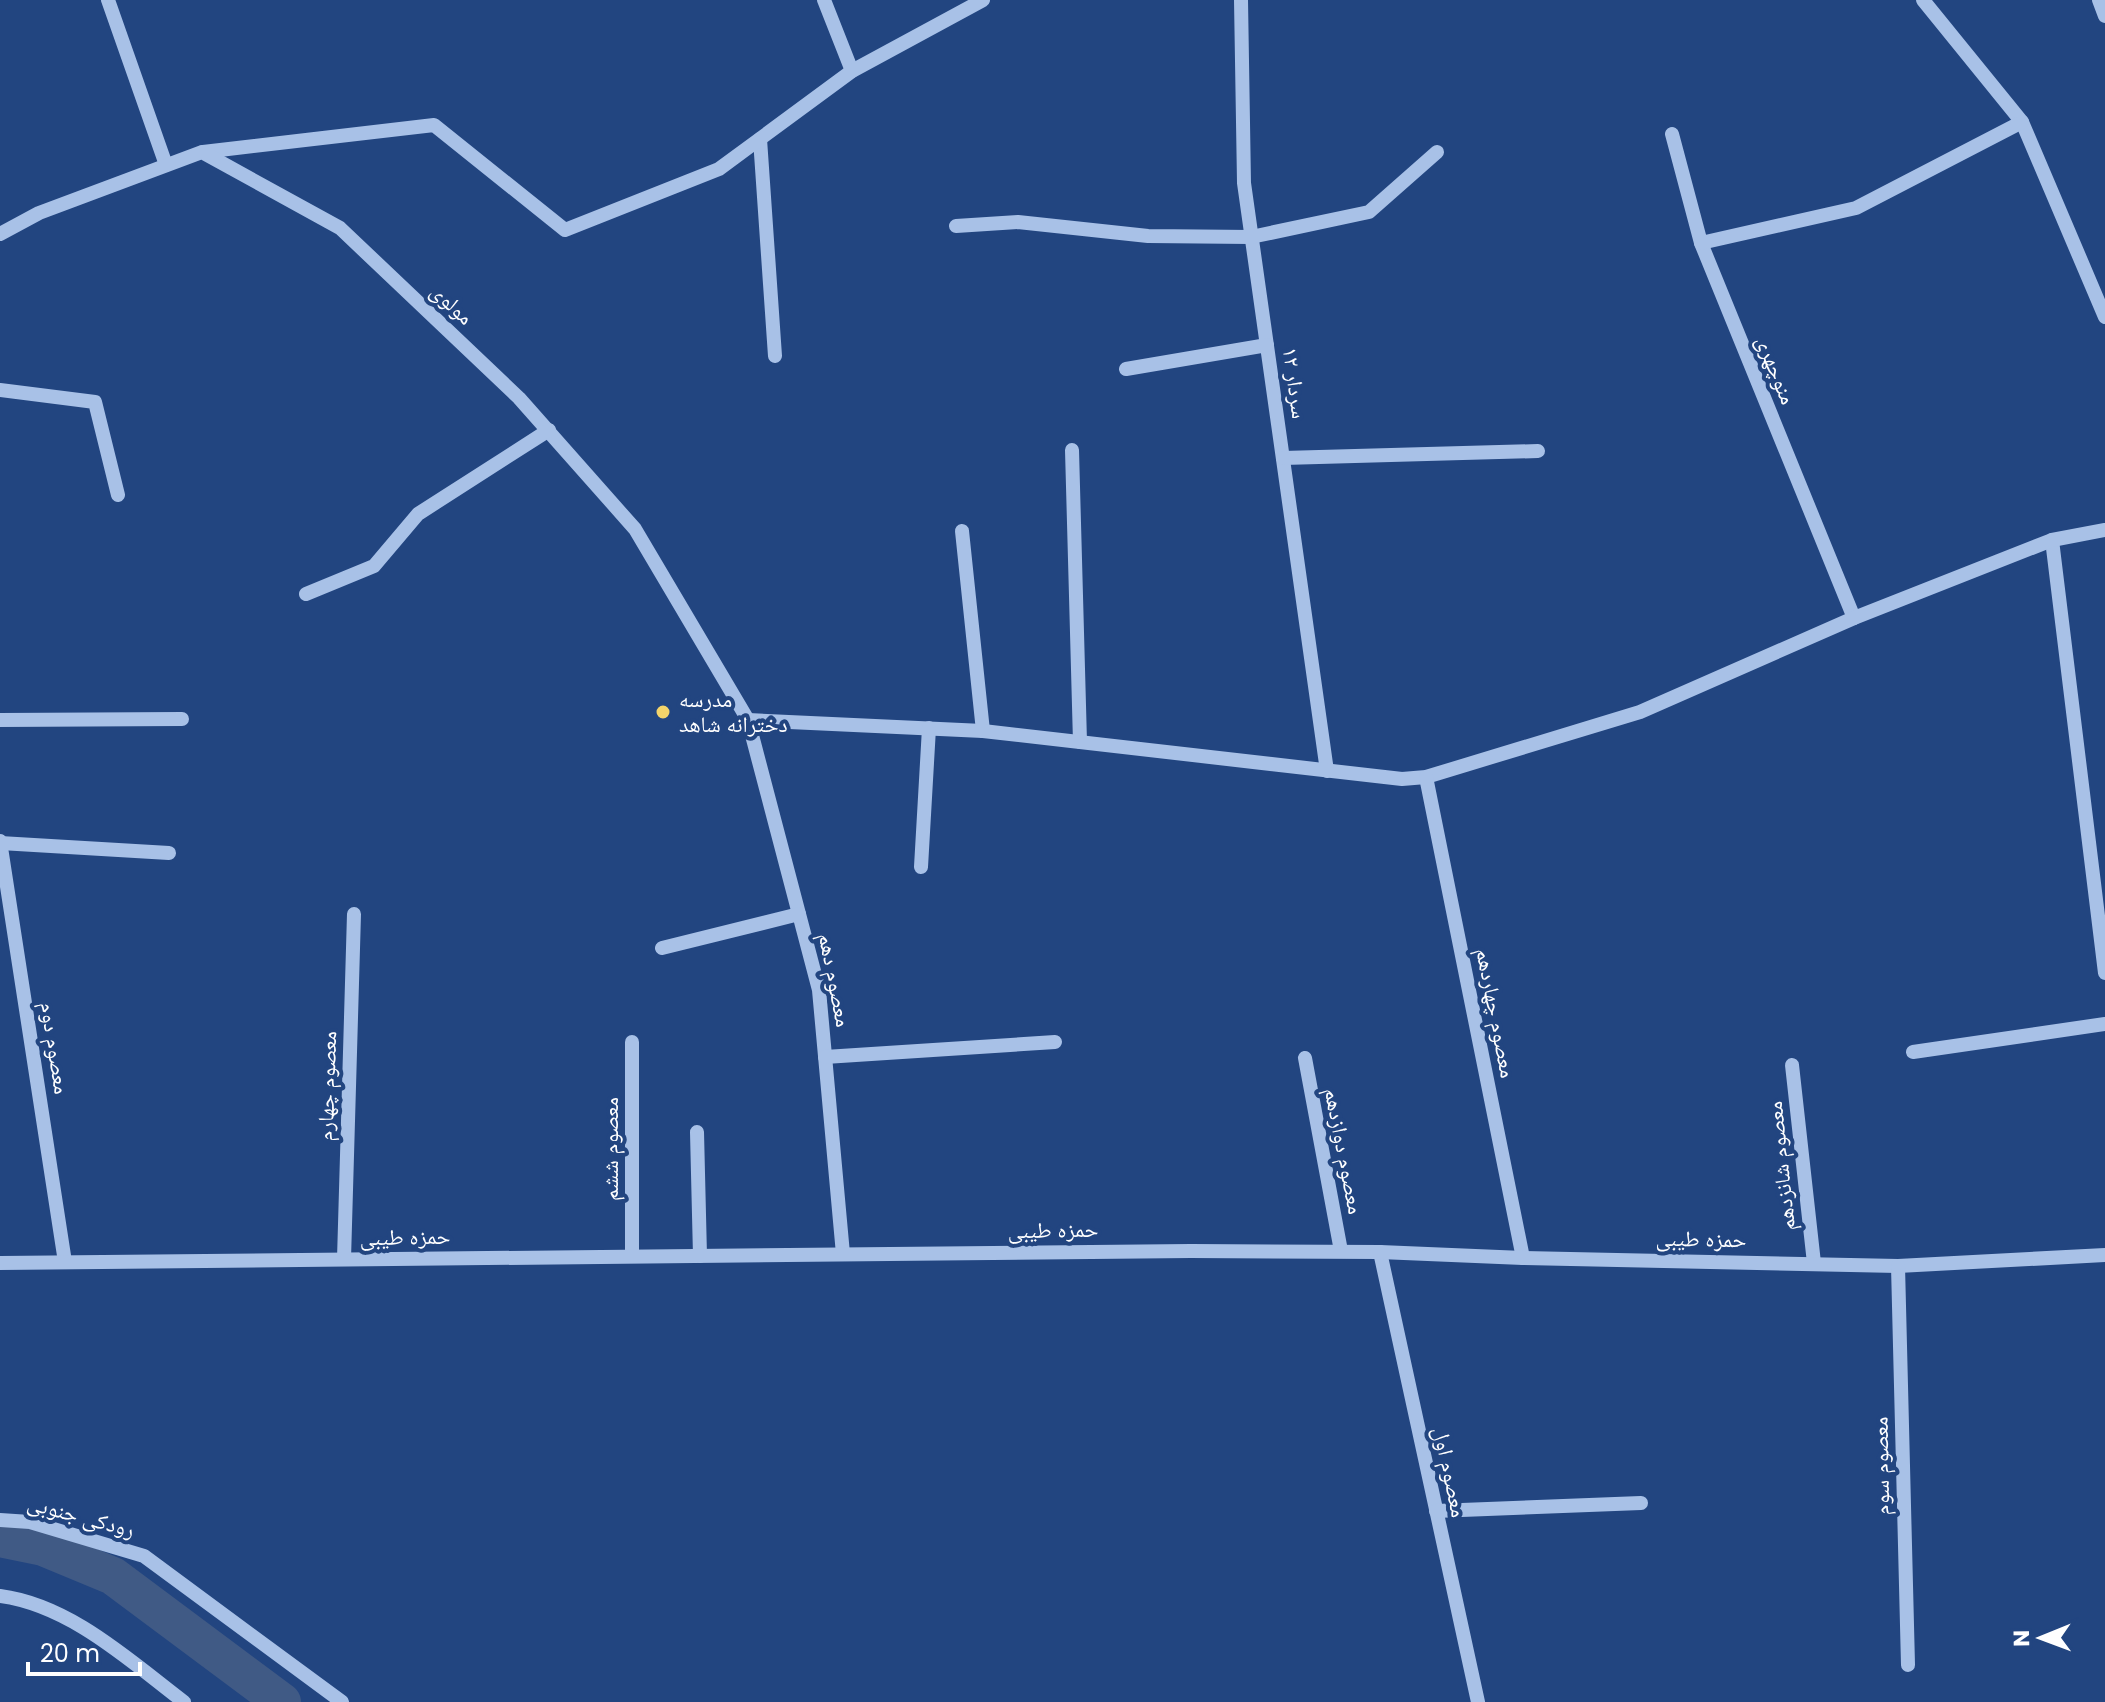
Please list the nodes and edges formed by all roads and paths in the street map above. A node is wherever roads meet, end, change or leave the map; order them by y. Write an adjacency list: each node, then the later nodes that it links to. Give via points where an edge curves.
1 (108, 0): 14 (street)
2 (824, 0): 8 (street)
3 (983, 0): 8 (street)
4 (1241, 0): 17 (street, سردار ۱۲, via 1244,183)
5 (1923, 0): 9 (street)
6 (2099, 0): 7 (street)
7 (2105, 16)
8 (852, 71): 11 (street)
9 (2022, 122): 18 (street, via 1856,208); 19 (street)
10 (1672, 134): 18 (street, منوچهری)
11 (760, 139): 12 (street, via 719,169 565,230 434,125); 21 (street)
12 (202, 152): 14 (street); 24 (street, مولوی, via 340,228)
13 (1437, 152): 17 (street, via 1369,212)
14 (166, 165): 16 (street, via 39,213)
15 (956, 226): 17 (street, via 1018,222 1148,236)
16 (0, 234)
17 (1251, 237): 20 (street, سردار ۱۲)
18 (1701, 243): 33 (street, منوچهری)
19 (2105, 317)
20 (1267, 345): 22 (street); 27 (street, سردار ۱۲)
21 (775, 356)
22 (1126, 369)
23 (0, 390): 28 (street, via 95,402)
24 (549, 430): 32 (street, via 418,514 374,566); 36 (street, مولوی, via 635,529)
25 (1072, 450): 39 (street)
26 (1538, 451): 27 (street)
27 (1283, 458): 40 (street, سردار ۱۲)
28 (118, 495)
29 (2105, 530): 31 (street)
30 (962, 531): 38 (street)
31 (2052, 540): 33 (street); 48 (street)
32 (306, 594)
33 (1854, 618): 41 (street, via 1640,712)
34 (182, 719): 35 (street)
35 (0, 720)
36 (748, 720): 37 (street); 46 (street, معصوم دهم)
37 (929, 728): 38 (street); 44 (street)
38 (983, 731): 39 (street)
39 (1080, 742): 40 (street)
40 (1327, 771): 41 (street)
41 (1426, 777): 63 (street, معصوم چهاردهم)
42 (0, 842): 43 (street); 65 (street, معصوم دوم)
43 (169, 853)
44 (921, 867)
45 (354, 914): 64 (street, معصوم چهارم)
46 (799, 914): 47 (street); 53 (street, معصوم دهم, via 819,990)
47 (662, 948)
48 (2105, 973)
49 (2105, 1024): 52 (street)
50 (632, 1042): 61 (street, معصوم ششم)
51 (1055, 1042): 53 (street)
52 (1913, 1052)
53 (825, 1057): 59 (street, معصوم دهم)
54 (1305, 1058): 57 (street, معصوم دوازدهم)
55 (1792, 1065): 67 (street, معصوم شانزدهم)
56 (697, 1132): 62 (street)
57 (1341, 1251): 58 (street, حمزه طیبی); 59 (street, حمزه طیبی)
58 (1380, 1252): 63 (street, حمزه طیبی); 70 (street, معصوم اول)
59 (843, 1254): 62 (street, حمزه طیبی)
60 (2105, 1255): 68 (street, حمزه طیبی)
61 (632, 1256): 62 (street, حمزه طیبی); 64 (street, حمزه طیبی)
62 (700, 1256)
63 (1523, 1258): 67 (street, حمزه طیبی)
64 (344, 1259): 65 (street, حمزه طیبی)
65 (65, 1262): 66 (street, حمزه طیبی)
66 (0, 1263)
67 (1814, 1263): 68 (street, حمزه طیبی)
68 (1898, 1266): 73 (street, معصوم سوم)
69 (1641, 1503): 70 (street)
70 (1436, 1511): 76 (street, معصوم اول)
71 (0, 1520): 75 (street, رودکی جنوبی, via 30,1522 144,1556)
72 (0, 1596): 74 (street, via 80,1624)
73 (1908, 1665)
74 (184, 1702)
75 (342, 1702)
76 (1478, 1702)

